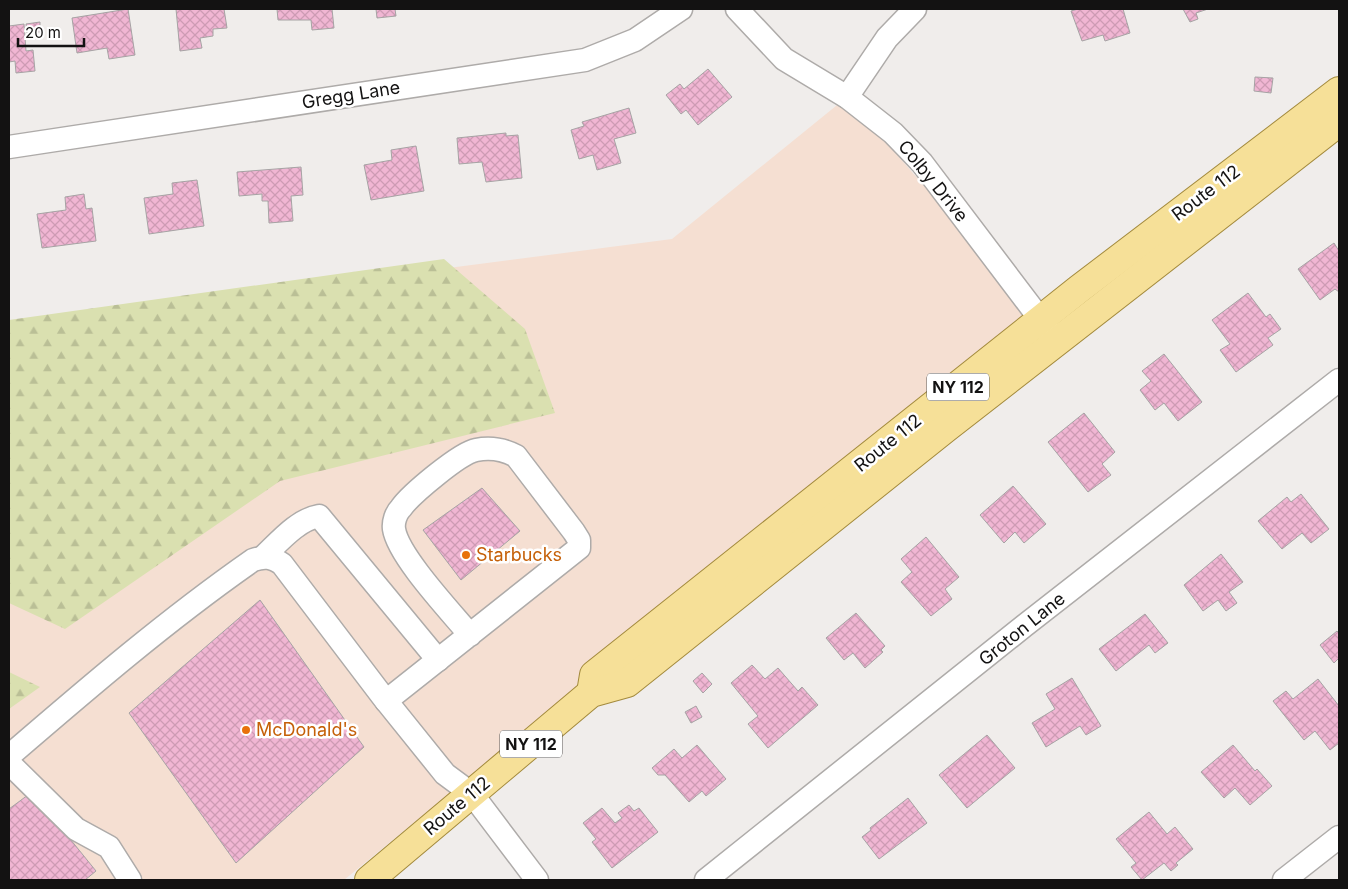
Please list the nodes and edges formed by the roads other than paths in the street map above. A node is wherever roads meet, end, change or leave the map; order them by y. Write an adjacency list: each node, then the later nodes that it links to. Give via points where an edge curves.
1 (681, 9): 7 (street, Gregg Lane, via 635,40 585,60)
2 (737, 9): 5 (street, Colby Drive, via 784,59)
3 (915, 9): 5 (street, via 887,38)
4 (1339, 92): 8 (main road, Route 112 / NY 112, via 1079,289)
5 (846, 97): 8 (street, Colby Drive, via 894,133 922,163)
6 (1339, 122): 8 (main road, Route 112 / NY 112)
7 (9, 147)
8 (1049, 331): 16 (main road, Route 112 / NY 112, via 594,675 591,693)
9 (1339, 380): 21 (street, Groton Lane)
10 (263, 556): 12 (street, via 299,525 319,516); 13 (street, via 282,564); 14 (street, via 181,613 88,687)
11 (470, 635): 11 (street, via 579,548 578,540 564,518 516,456 494,448 469,452 440,473 408,499 399,510 394,529 413,565); 12 (street)
12 (438, 660): 13 (street)
13 (386, 701): 16 (street, via 445,774)
14 (9, 756)
15 (9, 763): 18 (street, via 76,829 109,847)
16 (472, 794): 19 (main road, Route 112 / NY 112); 20 (street)
17 (1339, 837): 22 (street)
18 (130, 880)
19 (369, 880)
20 (537, 880)
21 (706, 880)
22 (1284, 880)

